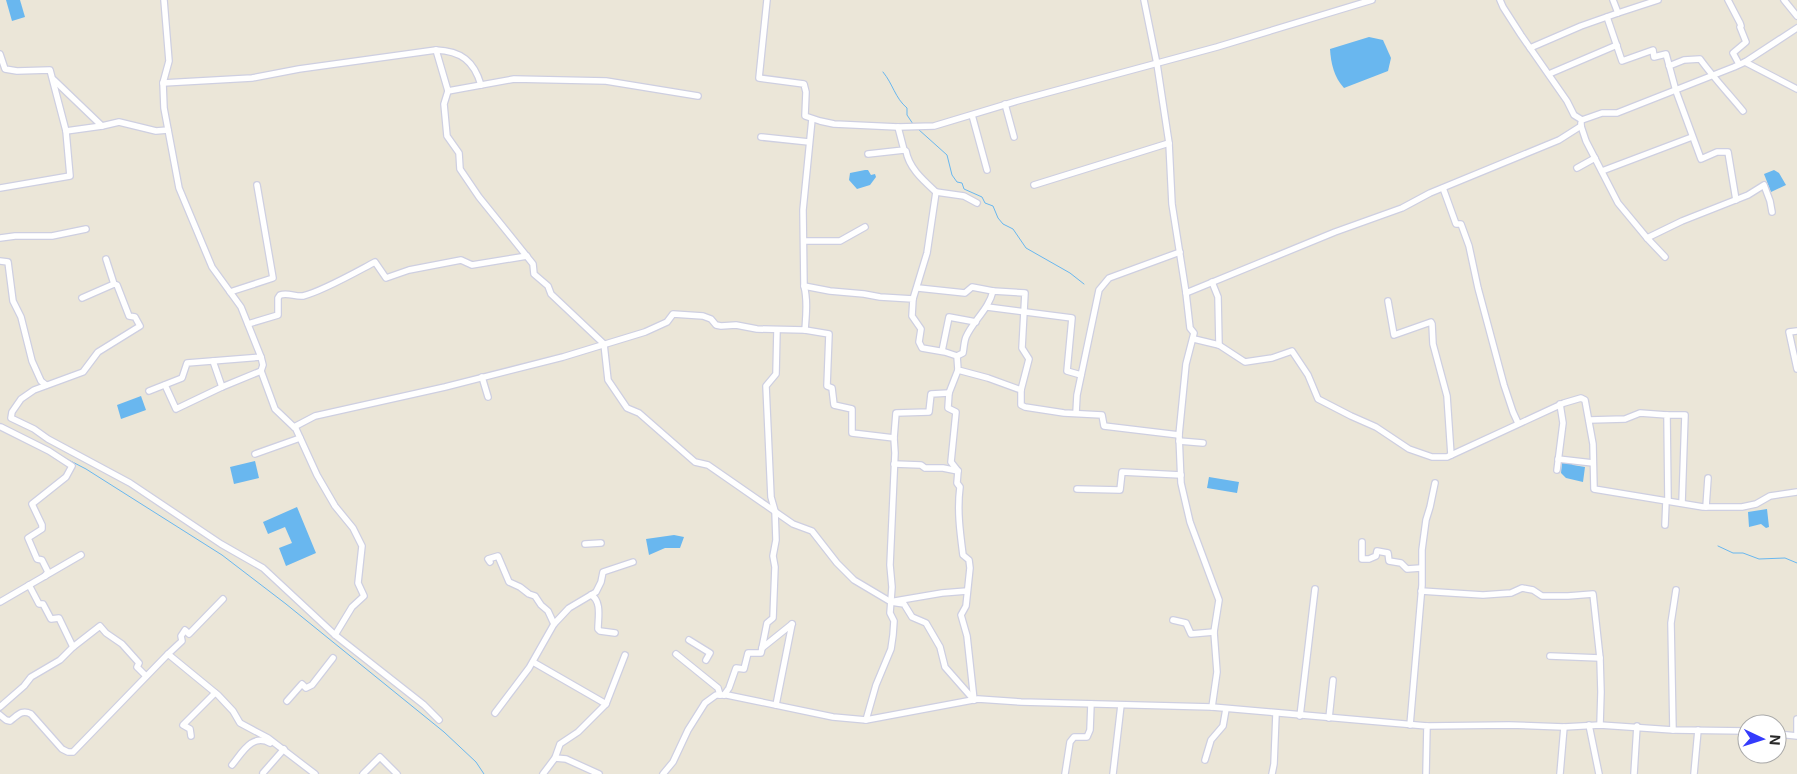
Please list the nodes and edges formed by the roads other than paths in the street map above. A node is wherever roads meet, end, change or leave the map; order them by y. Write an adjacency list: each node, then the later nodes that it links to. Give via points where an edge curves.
1 (164, 0): 24 (street, via 169,61)
2 (767, 0): 33 (street, via 759,78 804,84 805,116)
3 (1144, 0): 19 (street)
4 (1372, 0): 19 (street)
5 (1501, 0): 15 (street)
6 (1613, 0): 10 (street)
7 (1658, 0): 10 (street)
8 (1728, 0): 18 (street, via 1746,42 1733,53)
9 (1784, 0): 11 (street)
10 (1618, 13): 12 (street)
11 (1797, 16)
12 (1607, 17): 14 (street); 15 (street)
13 (1797, 28): 18 (street)
14 (1617, 45): 20 (street, via 1622,60 1653,50 1654,57 1666,54); 21 (street)
15 (1530, 48): 21 (street)
16 (436, 50): 24 (street, via 252,78); 25 (street, via 460,56 474,66); 28 (street)
17 (0, 54): 23 (street, via 5,69 50,70)
18 (1742, 63): 22 (street); 26 (street)
19 (1157, 64): 30 (street); 43 (street)
20 (1669, 66): 22 (street, via 1684,60 1700,59); 27 (street)
21 (1549, 74): 34 (street)
22 (1712, 75): 27 (street); 31 (street)
23 (54, 80): 35 (street); 38 (street)
24 (162, 83): 37 (street)
25 (481, 85): 28 (street); 29 (street, via 514,78 606,81)
26 (1797, 89)
27 (1676, 90): 34 (street, via 1617,114 1602,113); 41 (street)
28 (448, 91): 64 (street, via 444,104 446,136 459,152 460,169)
29 (698, 96)
30 (1005, 104): 32 (street); 40 (street)
31 (1743, 111)
32 (972, 115): 36 (street, via 934,126); 48 (street)
33 (812, 119): 36 (street, via 834,124); 42 (street)
34 (1581, 123): 46 (street); 53 (street, via 1559,140)
35 (102, 126): 37 (street, via 118,122 156,131); 38 (street)
36 (898, 127): 44 (street)
37 (168, 130): 73 (street, via 179,188 212,267)
38 (66, 131): 52 (street, via 70,176)
39 (761, 137): 42 (street)
40 (1014, 137)
41 (1692, 137): 49 (street); 55 (street, via 1701,159 1717,152 1728,152)
42 (809, 142): 62 (street, via 803,203)
43 (1169, 143): 51 (street); 63 (street, via 1172,204)
44 (904, 150): 45 (street); 54 (street, via 908,161)
45 (868, 154)
46 (1595, 158): 47 (street); 49 (street)
47 (1577, 168)
48 (987, 170)
49 (1602, 171): 61 (street, via 1618,203)
50 (257, 185): 73 (street, via 273,278)
51 (1034, 185)
52 (0, 188)
53 (1443, 188): 68 (street, via 1402,208); 108 (street, via 1456,224 1460,224 1469,246 1504,385)
54 (936, 192): 56 (street, via 964,196); 71 (street)
55 (1736, 200): 57 (street, via 1764,184); 61 (street)
56 (977, 203)
57 (1772, 212)
58 (866, 227): 62 (street, via 840,241)
59 (86, 229): 60 (street, via 52,236)
60 (0, 238)
61 (1647, 238): 65 (street)
62 (804, 241): 70 (street)
63 (1180, 252): 74 (street); 95 (street, via 1108,278 1099,290)
64 (527, 256): 81 (street, via 472,265 461,260 409,270 389,278 375,262 318,291 301,296 280,296 278,314); 86 (street, via 533,264 534,274 548,286 550,294)
65 (1665, 257)
66 (106, 259): 69 (street)
67 (0, 261): 97 (street, via 8,262 13,300 21,317 32,361)
68 (1212, 282): 74 (street); 87 (street, via 1218,297)
69 (114, 284): 75 (street); 97 (street, via 129,316 135,317 140,326 98,352 83,372)
70 (804, 286): 76 (street); 83 (street, via 807,296)
71 (918, 288): 72 (street, via 965,293 972,287); 76 (street)
72 (993, 291): 78 (street); 79 (street, via 1025,293)
73 (230, 292): 81 (street, via 241,306)
74 (1186, 293): 85 (street)
75 (82, 298)
76 (913, 300): 88 (street, via 912,316 921,329 920,346)
77 (1388, 301): 116 (street, via 1394,335 1432,324 1432,344 1447,396)
78 (986, 307): 79 (street); 80 (street)
79 (1023, 312): 95 (street, via 1072,318 1067,371); 100 (street, via 1022,348 1029,360)
80 (976, 322): 88 (street, via 949,317); 90 (street, via 966,336 963,353)
81 (248, 324): 89 (street)
82 (777, 330): 83 (street); 86 (street, via 721,326 703,316 673,314 667,322 645,332); 130 (street, via 776,374 766,386 771,497)
83 (805, 330): 112 (street, via 829,334 827,386 832,388 834,406 852,409 852,433)
84 (1797, 331): 92 (street, via 1789,332)
85 (1194, 339): 87 (street); 113 (street, via 1186,364)
86 (604, 344): 96 (street); 130 (street, via 608,380 627,408 639,413 695,462 708,465)
87 (1219, 346): 116 (street, via 1245,362 1272,358 1292,350 1318,399 1376,427 1409,449 1432,457)
88 (942, 351): 90 (street)
89 (261, 356): 91 (street); 94 (street)
90 (956, 356): 93 (street)
91 (213, 361): 98 (street, via 187,363 182,378); 99 (street)
92 (1797, 369)
93 (958, 370): 100 (street); 102 (street)
94 (261, 371): 99 (street); 110 (street, via 274,409)
95 (1081, 375): 105 (street)
96 (482, 377): 103 (street); 110 (street, via 314,416)
97 (46, 385): 153 (street, via 22,399 11,418 130,484 263,568)
98 (164, 385): 99 (street, via 176,409); 101 (street)
99 (222, 387)
100 (1020, 390): 105 (street, via 1021,405 1025,407)
101 (150, 391)
102 (948, 393): 112 (street, via 931,394 929,412 896,413); 121 (street, via 948,408 956,412 951,462)
103 (488, 397)
104 (1560, 404): 107 (street, via 1581,398 1585,400); 108 (street); 117 (street, via 1563,423)
105 (1076, 413): 113 (street, via 1102,415 1104,426)
106 (1667, 415): 107 (street, via 1640,413 1625,419); 127 (street); 128 (street, via 1685,415)
107 (1589, 420): 118 (street)
108 (1518, 423): 116 (street)
109 (1, 427): 139 (street, via 50,451 72,466 66,477 32,504 42,530 28,538 28,542 37,558 42,560 48,572)
110 (294, 427): 111 (street)
111 (300, 438): 115 (street); 153 (street, via 317,475 362,546 358,583 364,596 352,607)
112 (894, 438): 119 (street)
113 (1179, 438): 114 (street); 122 (street)
114 (1202, 443)
115 (255, 454)
116 (1450, 455)
117 (1558, 459): 118 (street); 120 (street)
118 (1593, 463): 127 (street, via 1594,490)
119 (894, 464): 121 (street); 148 (street)
120 (1557, 470)
121 (958, 471): 142 (street, via 963,555 969,560 970,568)
122 (1181, 475): 125 (street, via 1122,472 1120,490); 151 (street, via 1190,522 1219,600)
123 (1708, 478): 129 (street)
124 (1435, 483): 138 (street, via 1426,520)
125 (1077, 488)
126 (1797, 492): 129 (street, via 1770,496 1742,507)
127 (1667, 501): 128 (street); 131 (street)
128 (1682, 503): 129 (street)
129 (1706, 507)
130 (775, 511): 148 (street, via 793,524 812,531 854,580); 156 (street, via 773,618 767,622)
131 (1665, 525)
132 (1362, 542): 138 (street, via 1362,559 1376,556 1377,551 1388,553 1389,560 1401,563 1407,569)
133 (601, 543): 134 (street)
134 (586, 544)
135 (81, 556): 139 (street)
136 (490, 562): 150 (street, via 488,559 498,556 507,580 535,596)
137 (633, 562): 145 (street, via 603,572 596,592)
138 (1421, 568): 143 (street)
139 (45, 576): 140 (street)
140 (29, 585): 147 (street); 155 (street, via 51,619 58,618)
141 (1315, 589): 181 (street)
142 (967, 590): 148 (street); 169 (street, via 966,606 961,615 967,636)
143 (1421, 590): 162 (street, via 1483,595 1511,593 1522,588 1542,596 1593,594); 186 (street)
144 (1676, 590): 192 (street, via 1671,623)
145 (591, 595): 150 (street, via 569,608); 152 (street, via 599,607 598,629)
146 (224, 599): 157 (street, via 190,634 185,630 182,641)
147 (0, 602)
148 (891, 602): 169 (street, via 904,604 912,617 926,623 940,647 946,667); 185 (street, via 890,613 894,621 891,649)
149 (1173, 620): 151 (street, via 1186,623 1191,634)
150 (554, 624): 164 (street)
151 (1214, 632): 176 (street, via 1217,672)
152 (615, 633)
153 (335, 635): 184 (street)
154 (690, 640): 163 (street, via 710,653)
155 (73, 647): 165 (street, via 100,626 122,644); 175 (street, via 60,660 31,677)
156 (762, 648): 168 (street, via 761,653 748,653 744,669 736,668 729,688); 173 (street, via 792,624)
157 (168, 654): 165 (street); 167 (street)
158 (676, 654): 168 (street, via 718,688)
159 (625, 655): 171 (street)
160 (1550, 656): 162 (street)
161 (333, 658): 170 (street, via 312,685 304,688 302,684)
162 (1600, 658): 188 (street)
163 (706, 660)
164 (532, 662): 171 (street); 178 (street)
165 (146, 676): 180 (street, via 73,752 62,749 31,714 25,711 10,721)
166 (1333, 680): 182 (street)
167 (215, 693): 195 (street, via 183,725 190,729); 197 (street, via 240,724)
168 (722, 695): 173 (street); 208 (street, via 711,697 705,703)
169 (974, 700): 172 (street); 185 (street)
170 (287, 701)
171 (606, 704): 199 (street, via 578,732 560,744)
172 (1092, 704): 174 (street); 209 (street, via 1090,730 1086,737 1074,737 1070,742)
173 (776, 705): 185 (street, via 832,717)
174 (1121, 705): 176 (street); 210 (street)
175 (0, 707)
176 (1212, 707): 177 (street)
177 (1226, 709): 179 (street); 200 (street, via 1223,726 1212,740)
178 (495, 713)
179 (1276, 714): 181 (street); 211 (street)
180 (0, 715)
181 (1300, 716): 182 (street)
182 (1329, 718): 186 (street)
183 (1797, 719): 196 (street)
184 (439, 720)
185 (866, 720)
186 (1410, 725): 189 (street)
187 (1589, 725): 188 (street); 191 (street); 214 (street)
188 (1600, 725): 190 (street)
189 (1428, 726): 191 (street); 212 (street)
190 (1637, 726): 192 (street); 215 (street)
191 (1564, 727): 213 (street)
192 (1673, 730): 193 (street)
193 (1698, 730): 194 (street); 216 (street)
194 (1737, 732)
195 (191, 736)
196 (1797, 736)
197 (274, 742): 198 (street); 201 (street, via 253,741)
198 (284, 749): 202 (street); 203 (street)
199 (555, 758): 206 (street); 207 (street, via 566,759)
200 (1205, 760)
201 (232, 765)
202 (263, 773)
203 (315, 774)
204 (363, 774): 205 (street, via 380,757)
205 (397, 774)
206 (543, 774)
207 (599, 774)
208 (664, 774)
209 (1065, 774)
210 (1113, 774)
211 (1272, 774)
212 (1426, 774)
213 (1560, 774)
214 (1599, 774)
215 (1634, 774)
216 (1694, 774)

